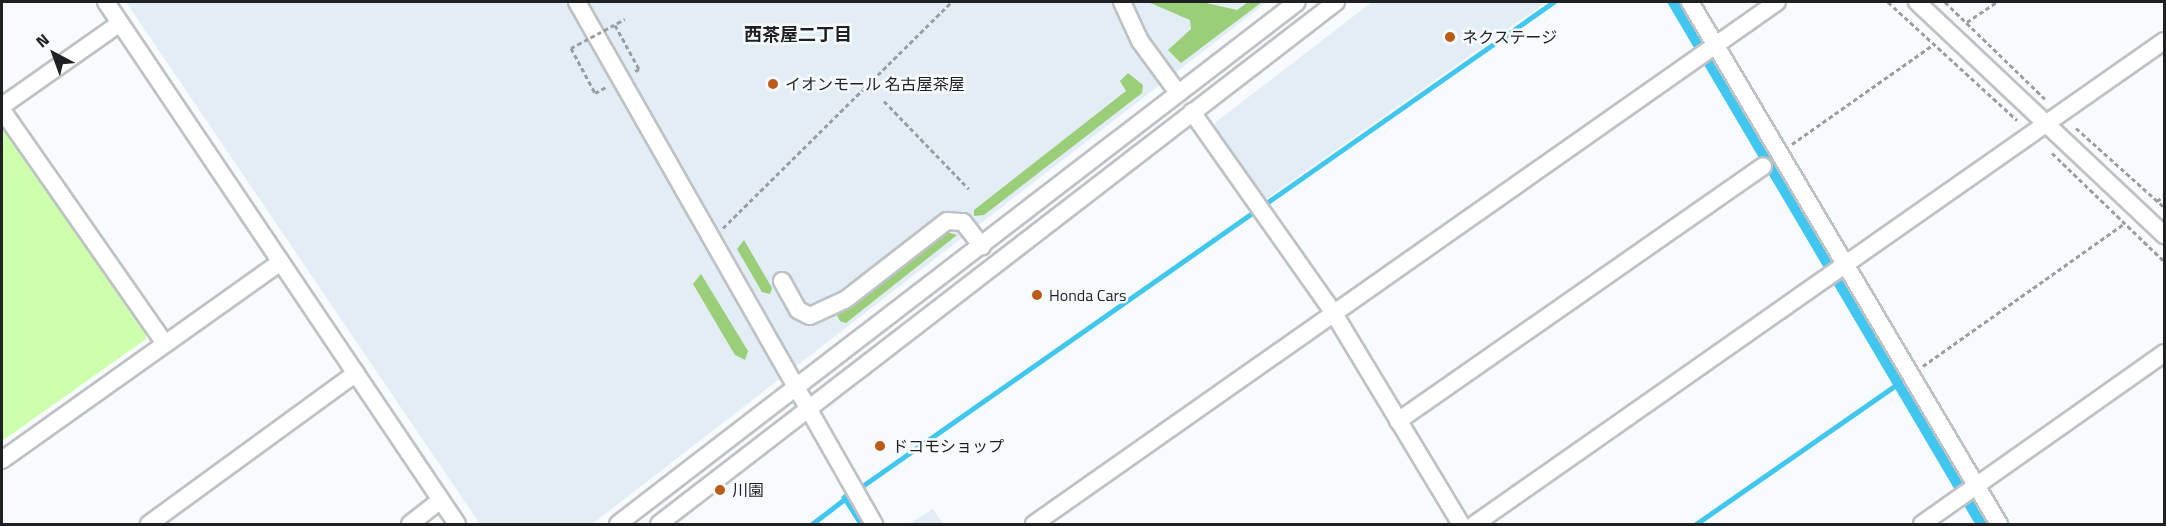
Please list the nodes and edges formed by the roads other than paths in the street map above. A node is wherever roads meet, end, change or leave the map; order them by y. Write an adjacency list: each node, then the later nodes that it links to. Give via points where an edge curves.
1 (106, 2): 9 (street)
2 (578, 2): 27 (street)
3 (1122, 2): 12 (street, via 1140,41)
4 (1297, 2): 12 (street)
5 (1336, 2): 15 (street)
6 (1690, 2): 11 (street)
7 (1778, 2): 11 (street)
8 (1917, 2): 16 (street)
9 (120, 23): 13 (street); 20 (street)
10 (2164, 41): 16 (street)
11 (1712, 46): 21 (street); 23 (street)
12 (1178, 93): 19 (street)
13 (2, 106)
14 (2, 110): 24 (street)
15 (1192, 112): 23 (street); 28 (street)
16 (2047, 123): 18 (street); 21 (street)
17 (1763, 166): 29 (street)
18 (2164, 235)
19 (982, 246): 22 (street, via 956,218 849,292 826,313 810,316 798,310); 27 (street)
20 (281, 262): 24 (street); 26 (street)
21 (1842, 268): 31 (street, via 1911,375); 41 (street)
22 (782, 281)
23 (1333, 312): 29 (street); 39 (street)
24 (165, 344): 30 (street)
25 (2164, 353): 31 (street)
26 (357, 373): 32 (street); 33 (street)
27 (793, 388): 28 (street); 36 (street)
28 (807, 413): 37 (street); 38 (street)
29 (1398, 421): 40 (street)
30 (2, 460)
31 (1974, 489): 42 (street); 43 (street)
32 (441, 500): 34 (street); 35 (street)
33 (149, 525)
34 (410, 525)
35 (457, 525)
36 (618, 525)
37 (658, 525)
38 (874, 525)
39 (1034, 525)
40 (1461, 525)
41 (1475, 525)
42 (1922, 525)
43 (1999, 525)

